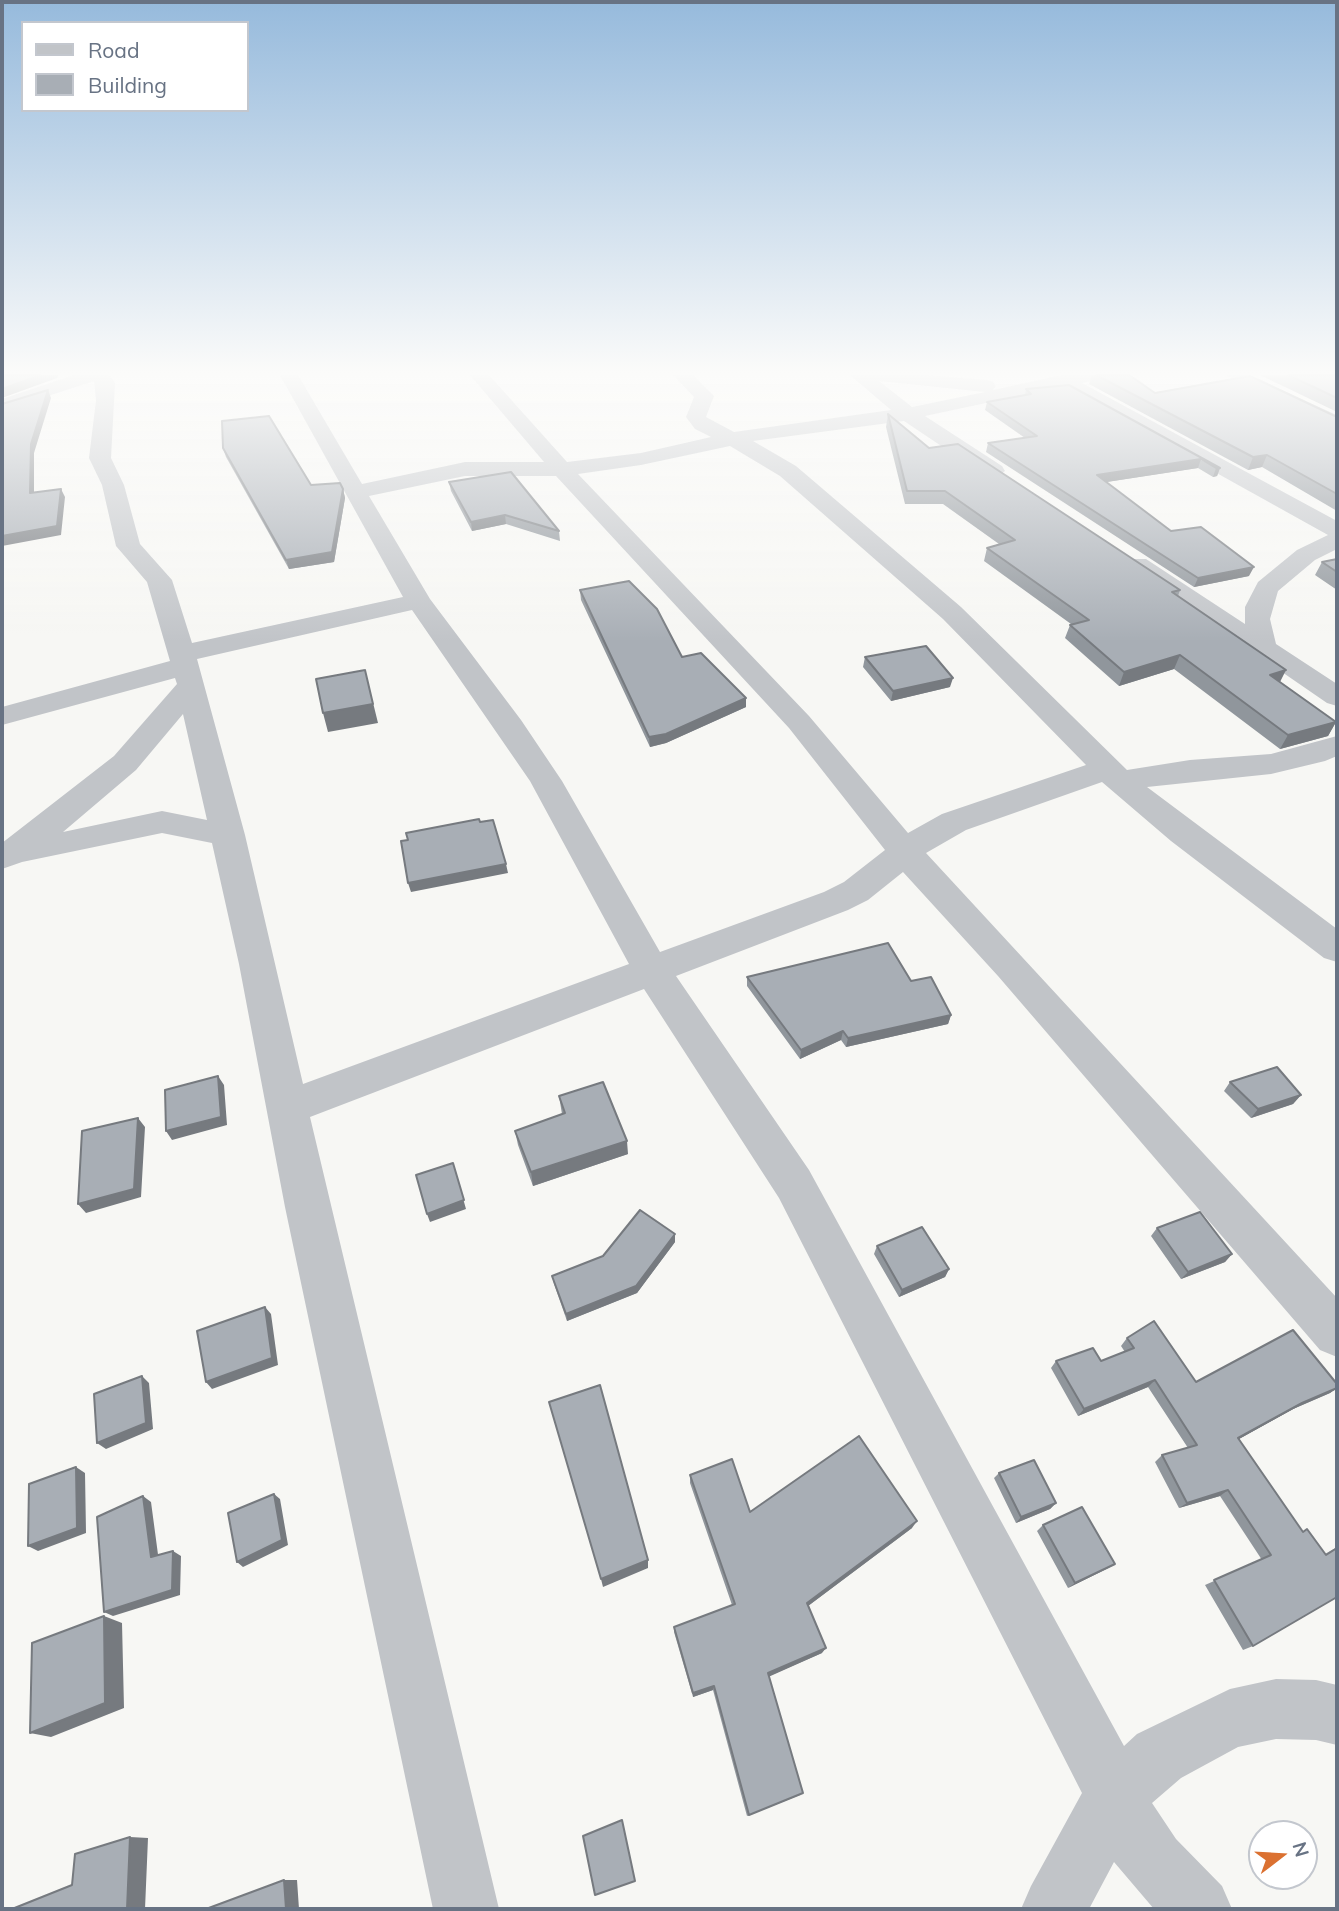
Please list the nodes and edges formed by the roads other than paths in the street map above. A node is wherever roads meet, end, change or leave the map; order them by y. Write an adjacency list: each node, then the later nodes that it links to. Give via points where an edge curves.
1 (101, 464): 16 (street, via 113,485 128,546 159,580)
2 (340, 464): 10 (street)
3 (558, 464): 8 (street)
4 (598, 464): 8 (street)
5 (776, 464): 20 (street, via 952,613)
6 (985, 464): 9 (street)
7 (1206, 464): 11 (street)
8 (562, 469): 10 (street, via 465,469); 22 (street, via 799,722)
9 (1013, 482)
10 (356, 492): 14 (street)
11 (1337, 530)
12 (1337, 540): 15 (street, via 1306,555 1267,587 1256,619)
13 (1119, 552): 15 (street)
14 (418, 601): 16 (street); 25 (street, via 545,781)
15 (1263, 647): 17 (street)
16 (186, 668): 18 (street); 21 (street); 23 (street, via 151,736 125,763)
17 (1337, 697)
18 (2, 716)
19 (1337, 746): 20 (street, via 1271,764)
20 (1114, 775): 22 (street, via 954,822); 24 (street, via 1183,834)
21 (228, 835): 23 (street, via 177,824 151,824); 26 (street)
22 (904, 851): 25 (street, via 864,885 836,901); 27 (street)
23 (3, 858)
24 (1337, 947)
25 (651, 970): 26 (street); 29 (street, via 794,1184)
26 (287, 1108): 30 (street)
27 (1337, 1333)
28 (1337, 1716): 29 (street, via 1316,1710 1276,1709 1230,1718 1158,1756)
29 (1116, 1794): 31 (street); 32 (street, via 1135,1838)
30 (466, 1909)
31 (1054, 1909)
32 (1199, 1909)

